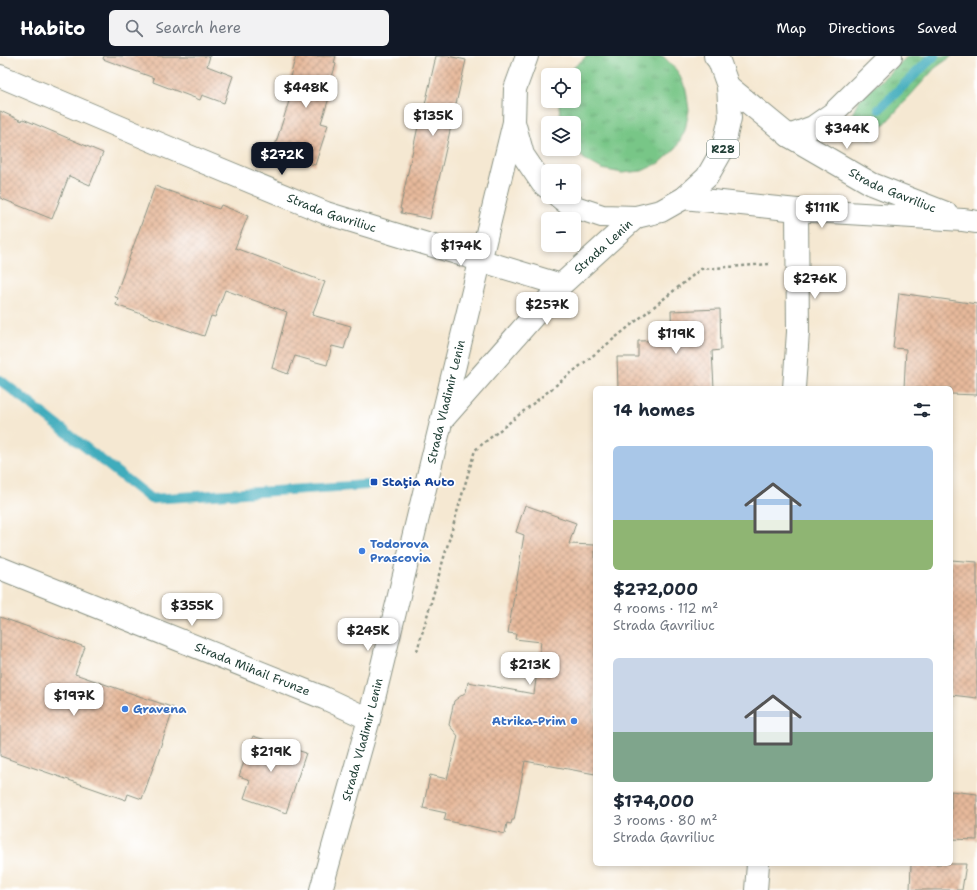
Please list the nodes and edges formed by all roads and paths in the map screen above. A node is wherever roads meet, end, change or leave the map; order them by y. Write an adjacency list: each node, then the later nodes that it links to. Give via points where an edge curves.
1 (527, 56): 6 (street, via 515,89)
2 (716, 56): 5 (street, R28)
3 (891, 56): 7 (street, via 833,113 814,128)
4 (0, 76): 14 (street, Strada Gavriliuc, via 326,213)
5 (728, 86): 7 (street, Strada Gavriliuc); 9 (street, R28, via 730,118 723,149 707,177)
6 (514, 122): 8 (street, via 523,155); 14 (street, Strada Vladimir Lenin)
7 (789, 136): 13 (street, Strada Gavriliuc, via 872,184)
8 (541, 182)
9 (684, 198): 11 (street, Strada Gavriliuc); 12 (street, R28, via 661,211)
10 (569, 204): 12 (street, R28, via 602,216)
11 (797, 210): 13 (street, Strada Gavriliuc); 15 (street)
12 (636, 217): 16 (street, Strada Lenin)
13 (970, 221)
14 (480, 260): 16 (street, Strada Gavriliuc); 18 (street, Strada Vladimir Lenin)
15 (797, 262): 17 (street, via 798,332); 20 (path, via 701,269 475,450)
16 (561, 285): 18 (street, Strada Lenin)
17 (794, 386)
18 (442, 420): 21 (street, Strada Vladimir Lenin)
19 (0, 568): 21 (street, Strada Mihail Frunze, via 324,698)
20 (416, 655)
21 (369, 719): 23 (street, Strada Vladimir Lenin)
22 (758, 866): 24 (street)
23 (321, 890)
24 (756, 890)

